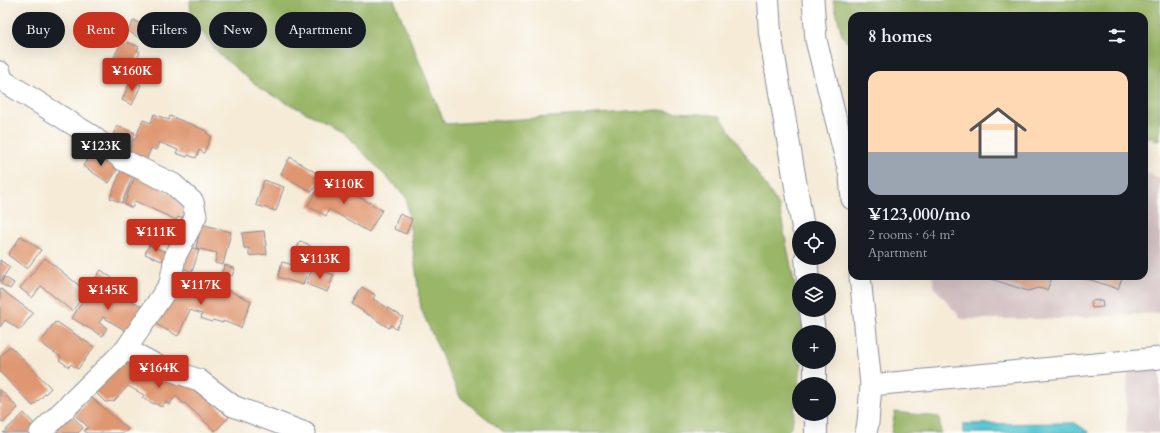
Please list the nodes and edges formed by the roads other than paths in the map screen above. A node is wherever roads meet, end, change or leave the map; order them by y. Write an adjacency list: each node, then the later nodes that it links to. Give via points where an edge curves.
1 (768, 0): 5 (street, via 770,33)
2 (813, 0): 4 (street, via 816,40)
3 (1, 78): 7 (street, via 92,136 123,160 174,184 193,202 196,216 175,257 170,284)
4 (848, 168)
5 (802, 221)
6 (860, 280): 9 (street)
7 (126, 349): 11 (street, via 156,366 199,380 233,406); 12 (street)
8 (1160, 358): 9 (street)
9 (871, 385): 14 (street)
10 (816, 421): 13 (street)
11 (299, 432)
12 (40, 433)
13 (816, 433)
14 (866, 433)

